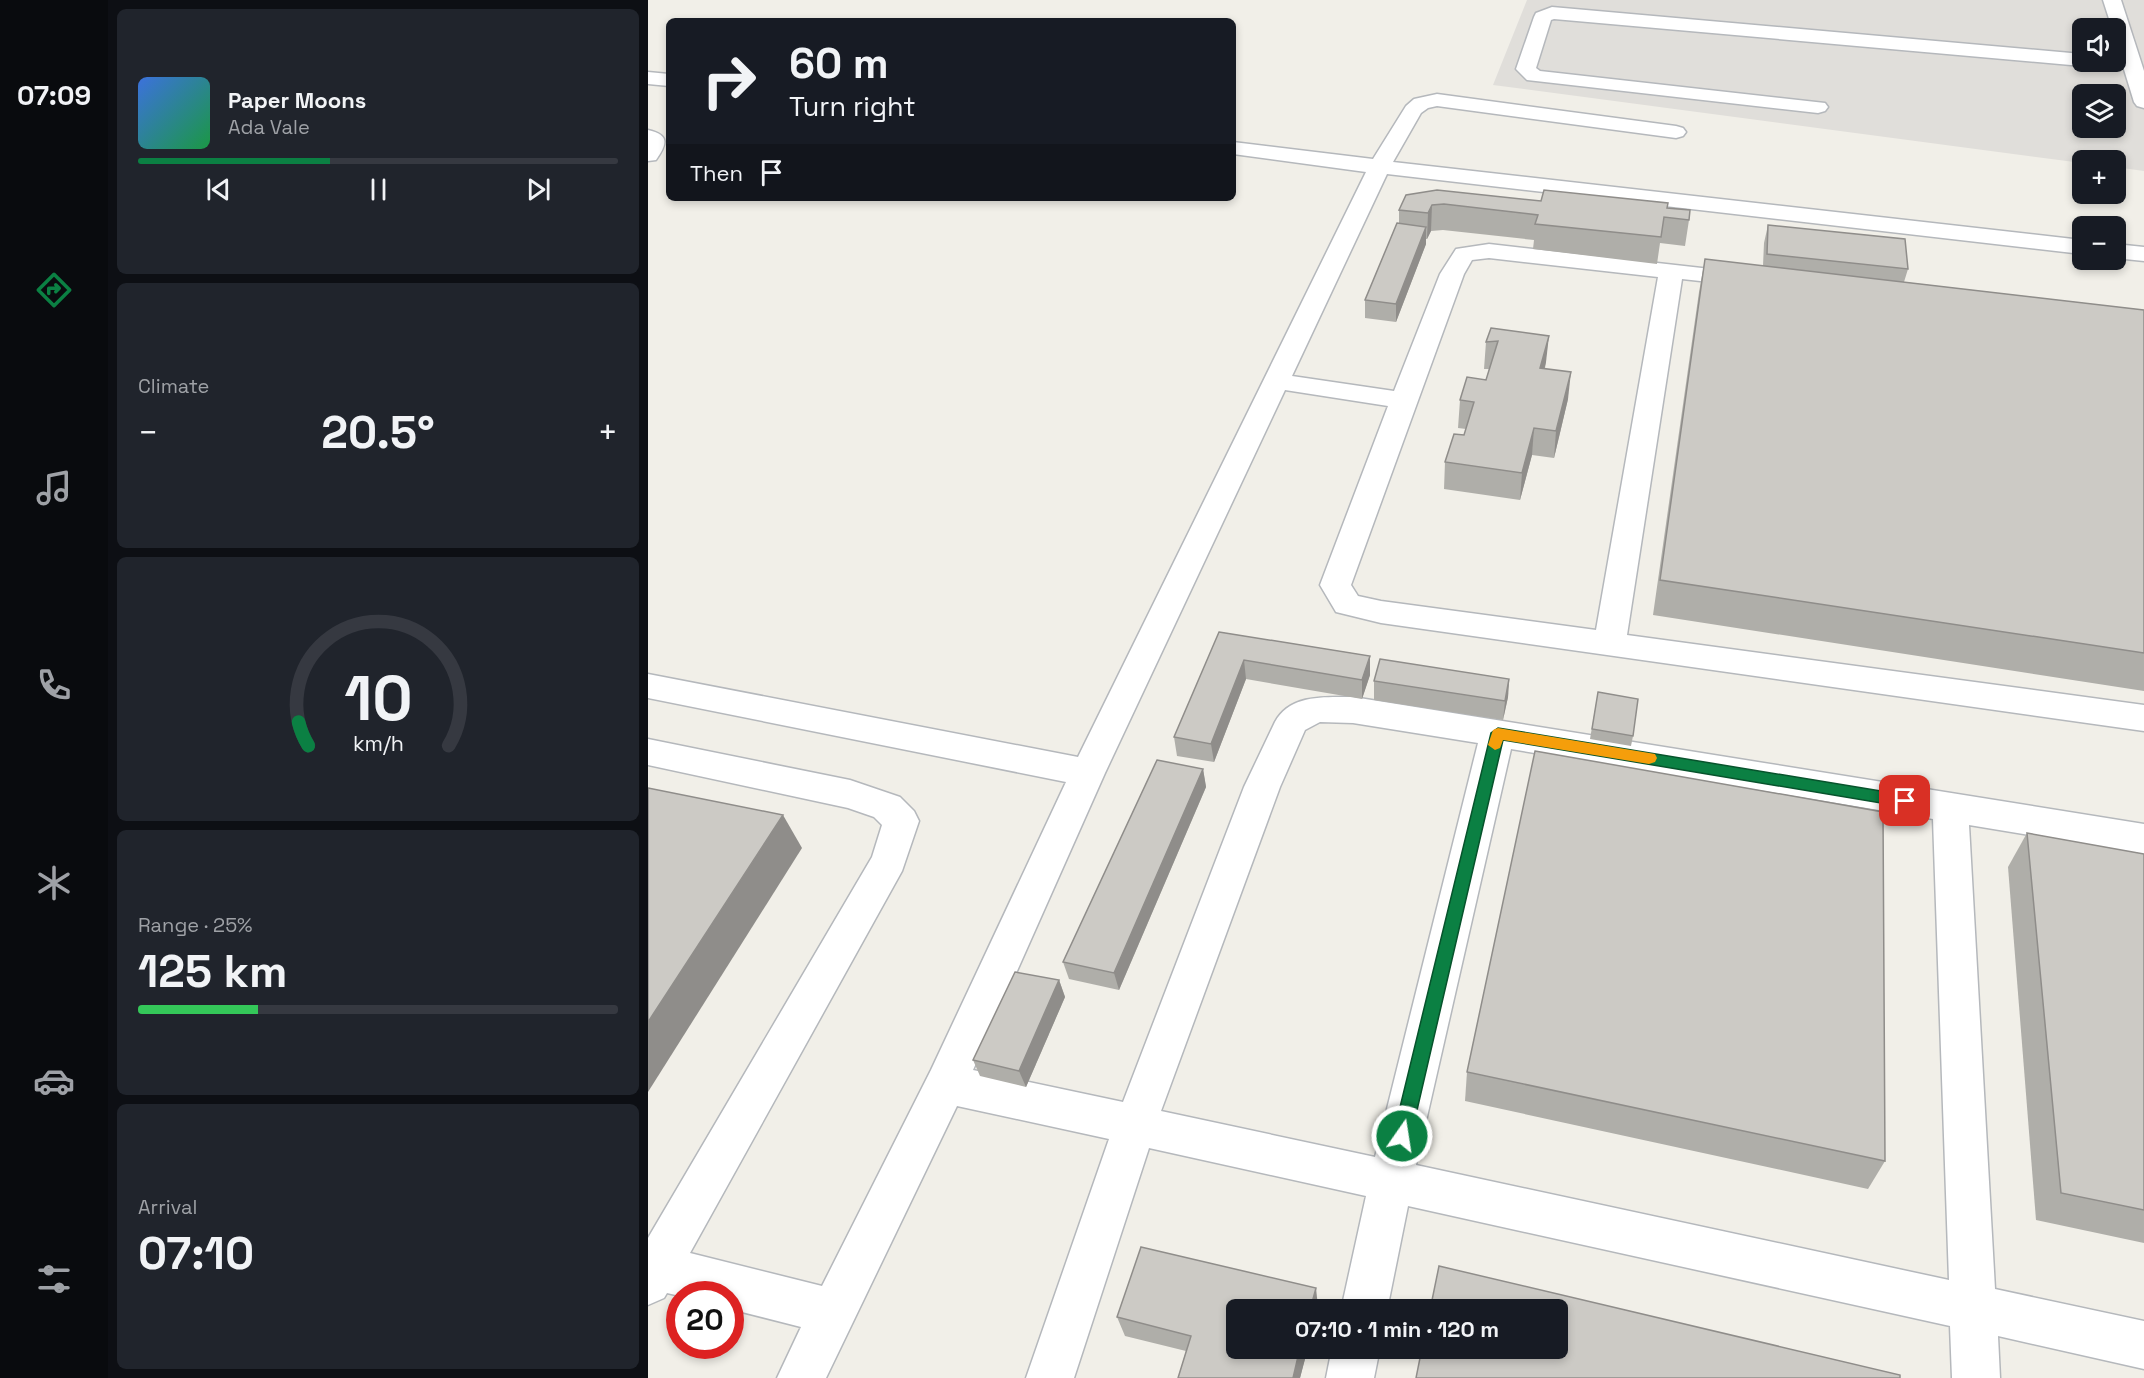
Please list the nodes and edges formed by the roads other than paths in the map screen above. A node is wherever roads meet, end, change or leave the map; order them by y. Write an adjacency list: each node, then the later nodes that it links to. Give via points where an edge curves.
1 (2112, 0): 4 (street)
2 (2072, 59): 8 (street, via 1552,13 1543,17 1526,69 1534,76)
3 (2126, 64): 4 (street)
4 (2133, 65): 7 (street)
5 (648, 78): 6 (street)
6 (666, 80)
7 (2144, 102)
8 (1818, 107)
9 (1676, 132): 13 (street, via 1437,100 1421,103 1413,110)
10 (648, 136): 12 (street, via 654,139)
11 (1236, 148): 13 (street)
12 (648, 155)
13 (1380, 166): 14 (street); 19 (street)
14 (2072, 246)
15 (2126, 252): 16 (street)
16 (2144, 254)
17 (1671, 271): 18 (street); 20 (street, via 1489,251 1464,254 1452,274); 21 (street)
18 (1766, 281)
19 (1275, 381): 20 (street); 26 (street)
20 (1404, 400): 21 (street, via 1335,585 1347,604)
21 (1610, 644): 23 (street)
22 (648, 686): 26 (street)
23 (2144, 718)
24 (1498, 733): 27 (street); 30 (street, via 1353,710 1315,709 1292,722 1262,787); 31 (street)
25 (648, 752): 32 (street, via 850,794 887,807 901,821 889,860)
26 (1088, 773): 29 (street)
27 (1950, 808): 28 (street); 34 (street)
28 (2144, 839)
29 (946, 1084): 30 (street); 35 (street)
30 (1135, 1125): 31 (street); 39 (street)
31 (1391, 1181): 33 (street); 34 (street)
32 (652, 1274): 35 (street)
33 (1366, 1299)
34 (1974, 1308): 36 (street); 41 (street)
35 (833, 1312): 38 (street)
36 (2144, 1345)
37 (1354, 1359): 40 (street)
38 (801, 1378)
39 (1050, 1378)
40 (1350, 1378)
41 (1976, 1378)

